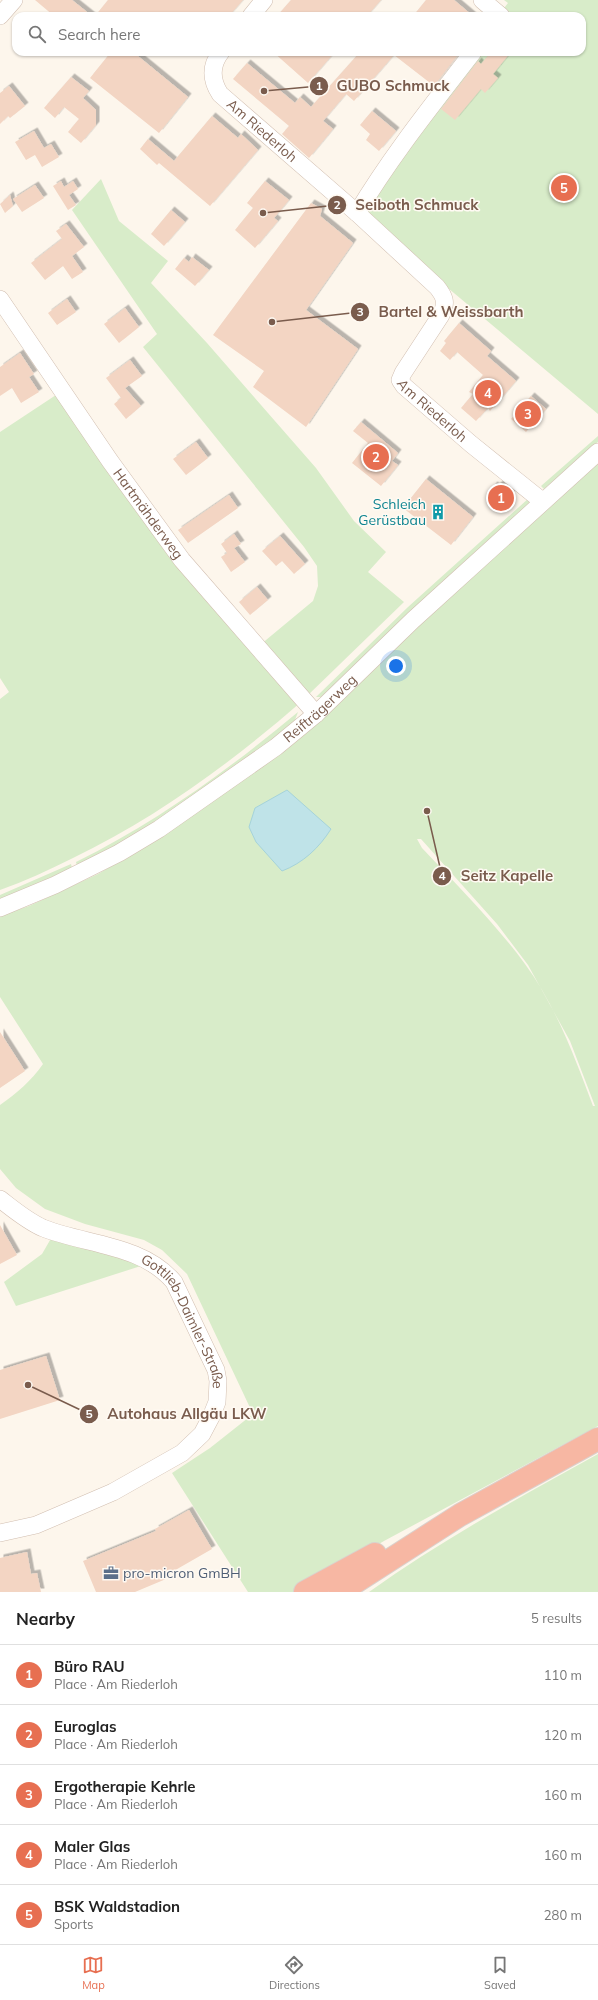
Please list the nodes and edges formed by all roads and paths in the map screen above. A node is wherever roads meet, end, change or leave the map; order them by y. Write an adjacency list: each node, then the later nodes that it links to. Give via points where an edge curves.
1 (14, 0): 6 (street)
2 (264, 0): 4 (street)
3 (482, 0): 5 (street)
4 (254, 12)
5 (496, 12)
6 (0, 16)
7 (219, 56): 9 (street, Am Riederloh, via 213,67 212,77 220,94)
8 (470, 56): 9 (street, via 374,185)
9 (358, 213): 12 (street, Am Riederloh, via 437,286 446,300 441,315 400,380 471,444)
10 (0, 299): 13 (street, Hartmähderweg, via 110,461 182,560)
11 (598, 452): 12 (street, Reifträgerweg)
12 (542, 501): 13 (street, Reifträgerweg)
13 (316, 714): 14 (street, Reifträgerweg, via 245,770 159,829 79,874)
14 (0, 908)
15 (0, 1198): 18 (street, Gottlieb-Daimler-Straße, via 41,1227 142,1257 166,1272 174,1282 216,1370 218,1381 217,1402 212,1417 202,1434 182,1453 113,1492 36,1525)
16 (598, 1439): 17 (highway)
17 (460, 1515): 19 (highway, via 388,1547); 20 (highway); 21 (highway, via 401,1565)
18 (0, 1533)
19 (305, 1592)
20 (340, 1592)
21 (363, 1592)

